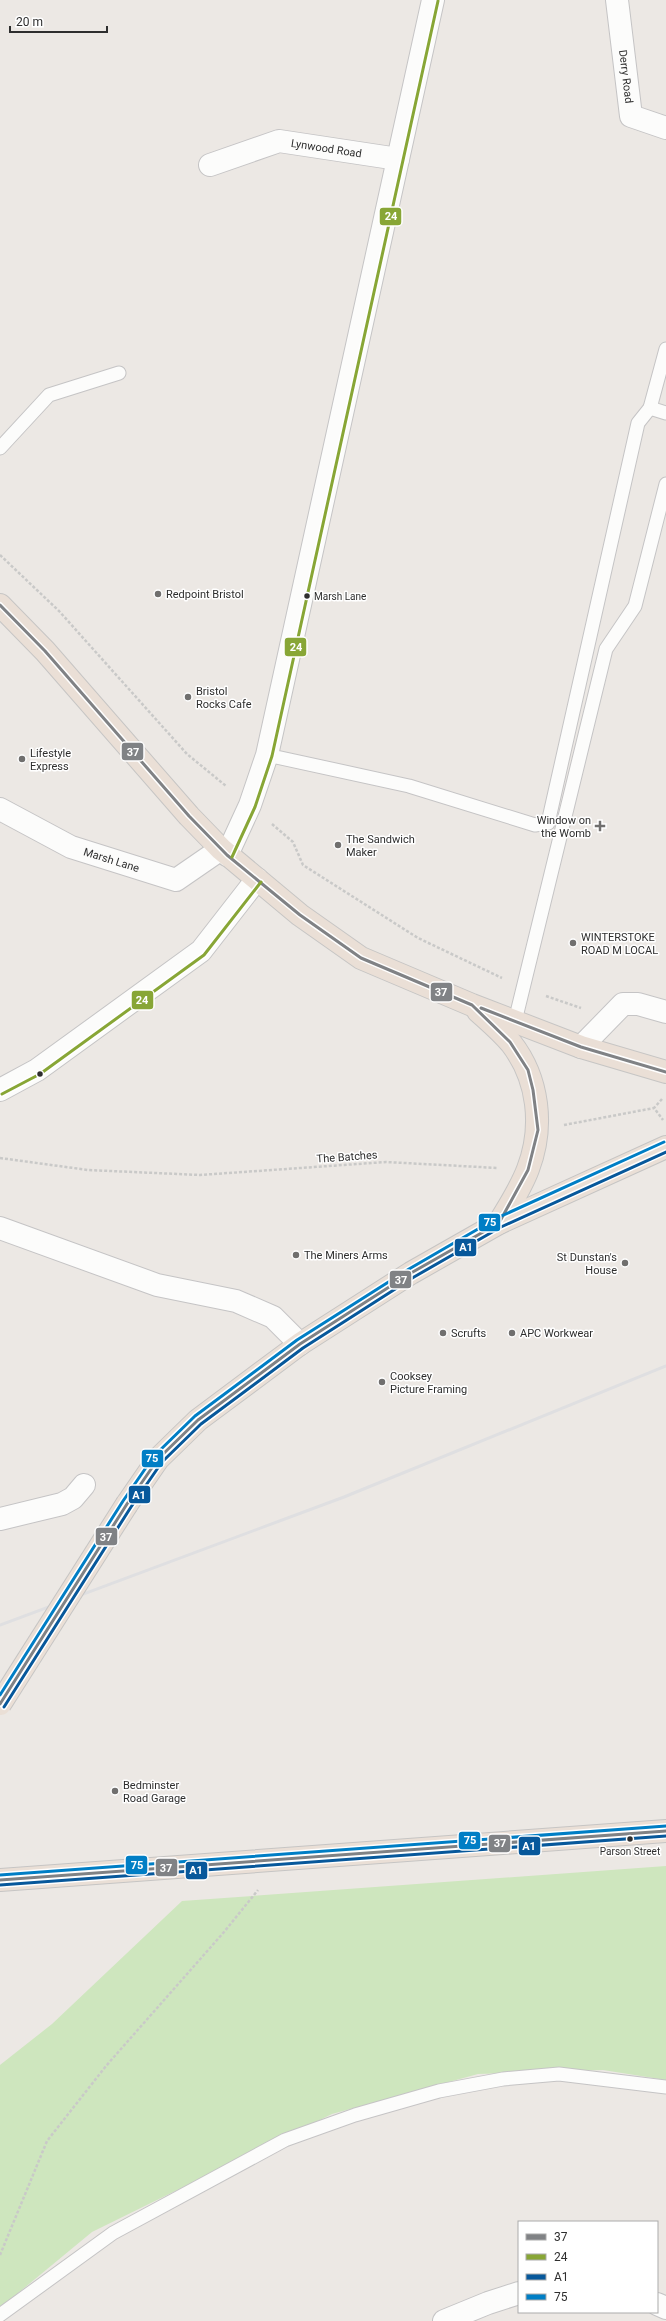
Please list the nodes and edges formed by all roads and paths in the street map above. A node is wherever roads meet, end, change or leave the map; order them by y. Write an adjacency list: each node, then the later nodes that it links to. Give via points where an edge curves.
1 (433, 0): 4 (street)
2 (617, 0): 3 (street, Derry Road, via 631,116)
3 (666, 128)
4 (398, 159): 5 (street, Lynwood Road, via 279,141); 14 (street)
5 (210, 165)
6 (666, 349): 8 (lane)
7 (119, 373): 10 (lane, via 49,395)
8 (650, 408): 9 (lane); 14 (lane, via 638,423 548,823 535,825 409,786)
9 (666, 413)
10 (0, 448)
11 (666, 484): 19 (lane, via 634,606 606,649)
12 (0, 555): 15 (path, via 59,611 187,754)
13 (0, 605): 17 (highway)
14 (266, 755): 15 (street)
15 (250, 805): 17 (street); 19 (path, via 293,842 303,865 418,938)
16 (0, 809): 17 (street, Marsh Lane, via 71,847 176,880)
17 (224, 852): 18 (highway)
18 (257, 879): 20 (highway, via 300,915 361,958); 26 (street, via 201,951 37,1070)
19 (523, 988): 21 (path); 23 (lane)
20 (472, 1005): 23 (highway); 30 (highway, via 510,1042 528,1070)
21 (583, 1009)
22 (666, 1012): 24 (street, via 638,1004 623,1004)
23 (515, 1021): 24 (highway)
24 (582, 1047): 25 (highway)
25 (666, 1072)
26 (0, 1090)
27 (666, 1096): 28 (path)
28 (654, 1108): 29 (path); 30 (path)
29 (666, 1124)
30 (538, 1130): 33 (highway)
31 (666, 1147): 34 (highway)
32 (0, 1158): 33 (path, The Batches, via 88,1170 200,1175 386,1162)
33 (528, 1170): 34 (highway)
34 (500, 1223): 36 (highway, via 411,1273)
35 (0, 1228): 36 (street, via 158,1285 236,1301 273,1317)
36 (300, 1344): 39 (highway, bridge, via 198,1420 158,1459)
37 (84, 1485): 38 (street, via 73,1498 62,1504)
38 (0, 1519)
39 (0, 1704)
40 (666, 1831): 41 (highway)
41 (1, 1879)
42 (256, 1893): 44 (path, via 106,2066 47,2141)
43 (666, 2086): 46 (lane, via 559,2074 510,2078 439,2091 355,2115 285,2140 112,2233)
44 (0, 2255)
45 (518, 2293): 47 (street)
46 (0, 2315)
47 (444, 2321)

